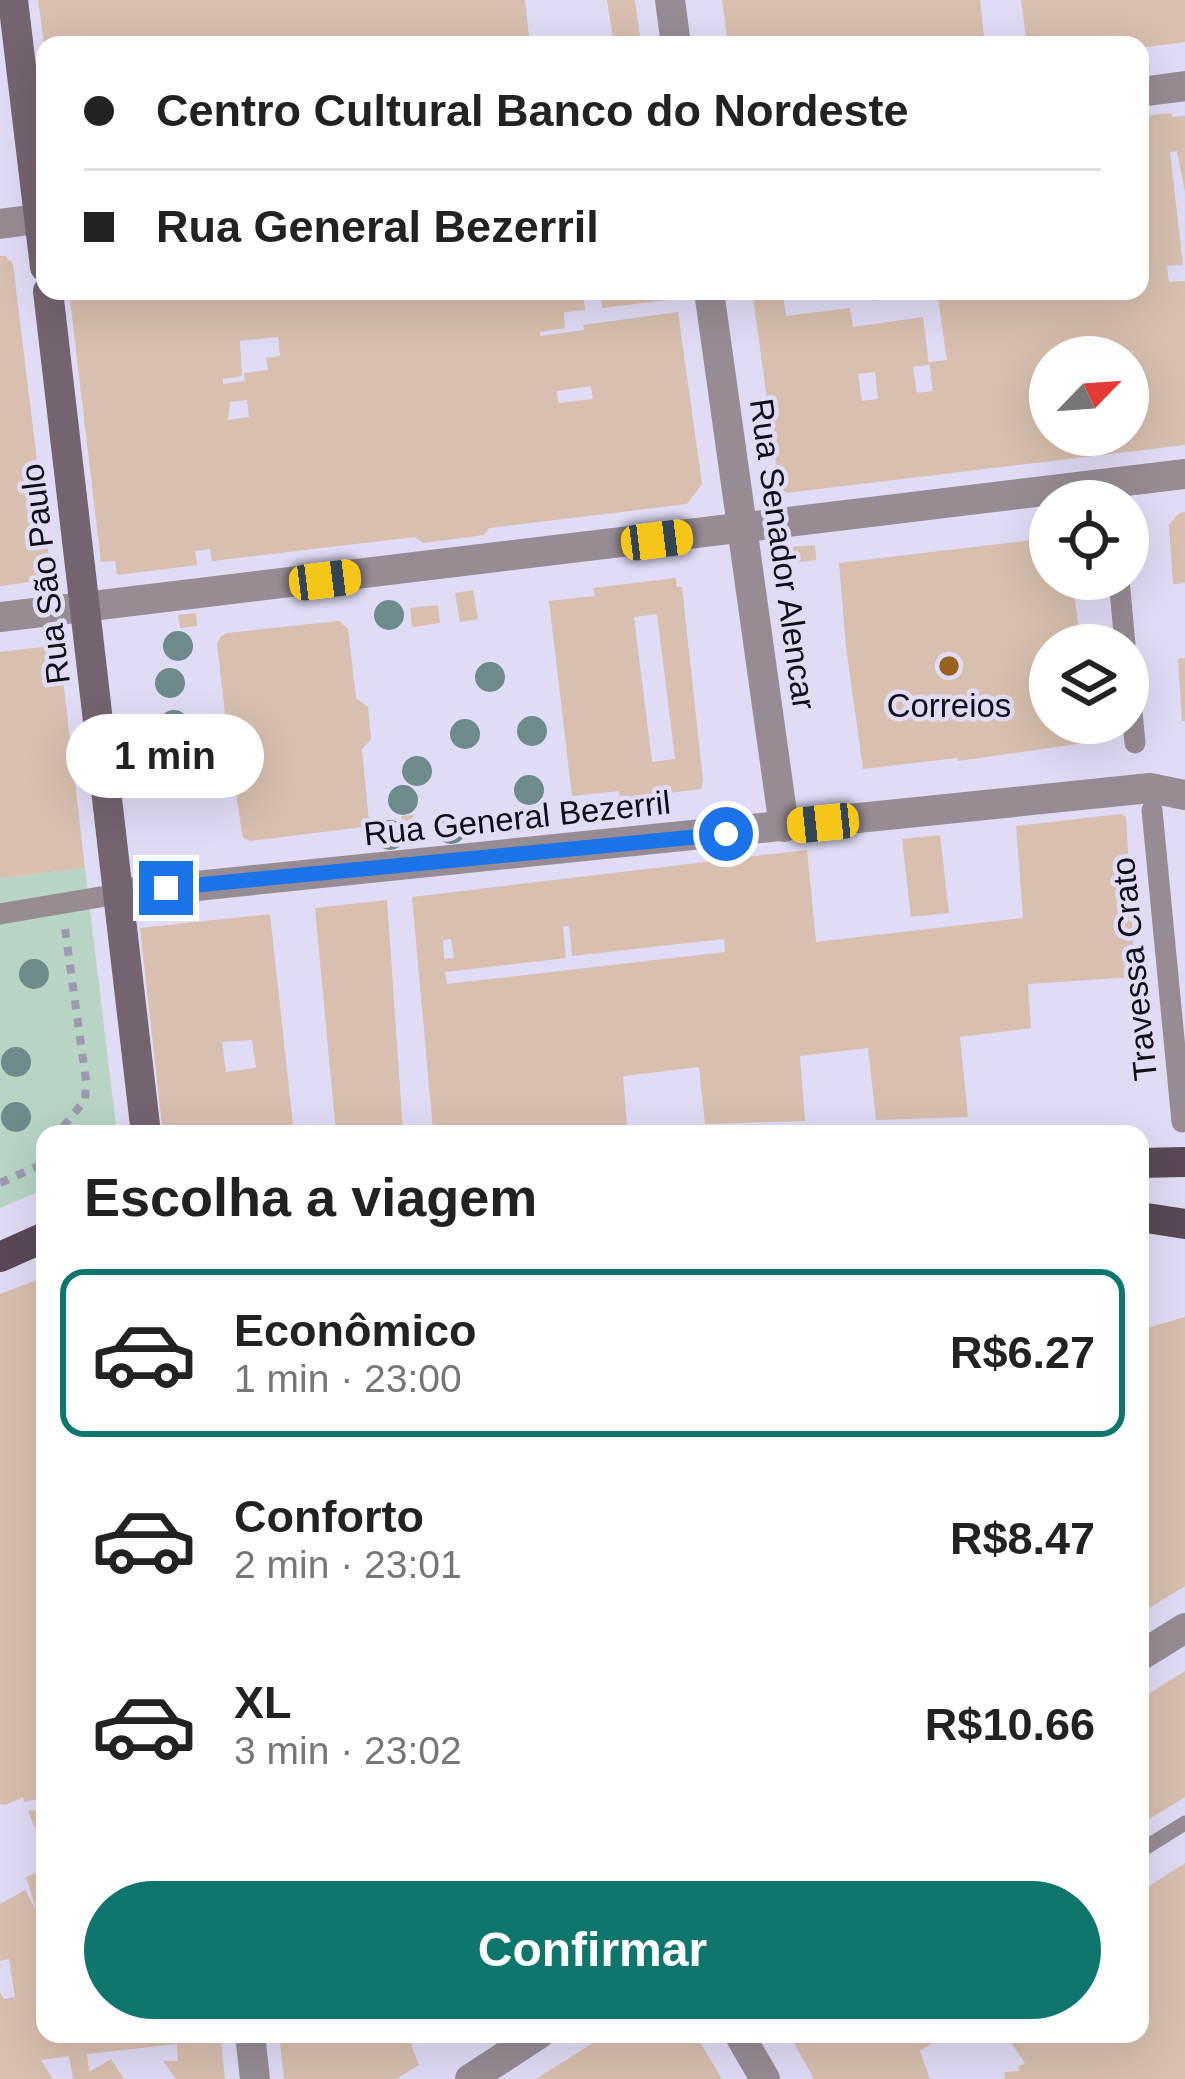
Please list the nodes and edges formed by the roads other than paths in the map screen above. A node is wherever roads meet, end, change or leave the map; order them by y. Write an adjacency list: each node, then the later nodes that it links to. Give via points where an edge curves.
1 (13, 0): 6 (main road)
2 (670, 0): 3 (street)
3 (675, 36)
4 (1185, 86): 5 (street)
5 (1149, 91)
6 (36, 173)
7 (36, 219): 8 (street)
8 (0, 224)
9 (49, 300): 15 (main road, Rua São Paulo)
10 (711, 300): 14 (street, Rua Senador Alencar)
11 (1185, 474): 12 (street)
12 (1149, 483)
13 (1029, 500): 14 (street)
14 (744, 530): 15 (street); 19 (street, Rua Senador Alencar)
15 (85, 608): 16 (street); 20 (main road, Rua São Paulo)
16 (0, 617)
17 (1185, 795): 19 (street, Rua General Bezerril, via 1150,788)
18 (1152, 810): 22 (street, Travessa Crato)
19 (784, 827): 20 (street, Rua General Bezerril)
20 (118, 894): 21 (street, Rua General Bezerril); 23 (main road, Rua São Paulo)
21 (0, 914)
22 (1182, 1122)
23 (145, 1125)
24 (1185, 1162): 25 (main road)
25 (1149, 1163)
26 (1149, 1218): 27 (main road)
27 (1185, 1224)
28 (36, 1241): 29 (main road)
29 (0, 1257)
30 (1185, 1628): 31 (street)
31 (1149, 1650)
32 (1185, 1823): 33 (lane)
33 (1149, 1845)
34 (251, 2043): 37 (street)
35 (525, 2043): 38 (street)
36 (744, 2043): 39 (street)
37 (256, 2079)
38 (470, 2079)
39 (765, 2079)

